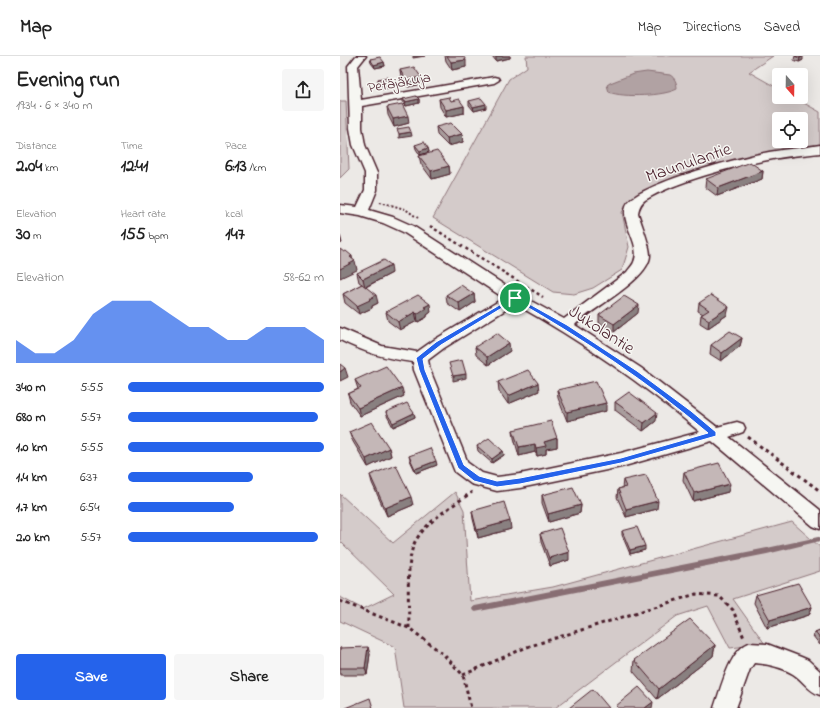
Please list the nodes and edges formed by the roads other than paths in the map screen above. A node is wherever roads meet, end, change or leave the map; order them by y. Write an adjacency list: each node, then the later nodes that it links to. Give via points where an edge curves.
1 (361, 56): 3 (street)
2 (340, 63): 3 (street)
3 (353, 66): 5 (street)
4 (494, 80): 5 (street, Petäjäkuja)
5 (356, 104): 8 (street, via 359,145 371,173 371,190)
6 (820, 149): 10 (street, Maunulantie, via 768,156 720,168 672,183 640,198 633,205 631,213 644,254 641,263 632,275)
7 (340, 209): 8 (street, Jukolantie)
8 (362, 212): 9 (street, Jukolantie, via 408,229)
9 (515, 298): 10 (street, Jukolantie); 12 (street)
10 (565, 326): 14 (street, Jukolantie, via 635,372)
11 (340, 333): 12 (street, via 389,354)
12 (420, 358): 14 (street, via 422,370 461,466 477,478 497,484 613,462)
13 (737, 428): 14 (street)
14 (714, 434): 15 (street, Jukolantie)
15 (820, 521)
16 (820, 685): 17 (street, via 802,667 767,654 749,653 741,664)
17 (725, 708)

